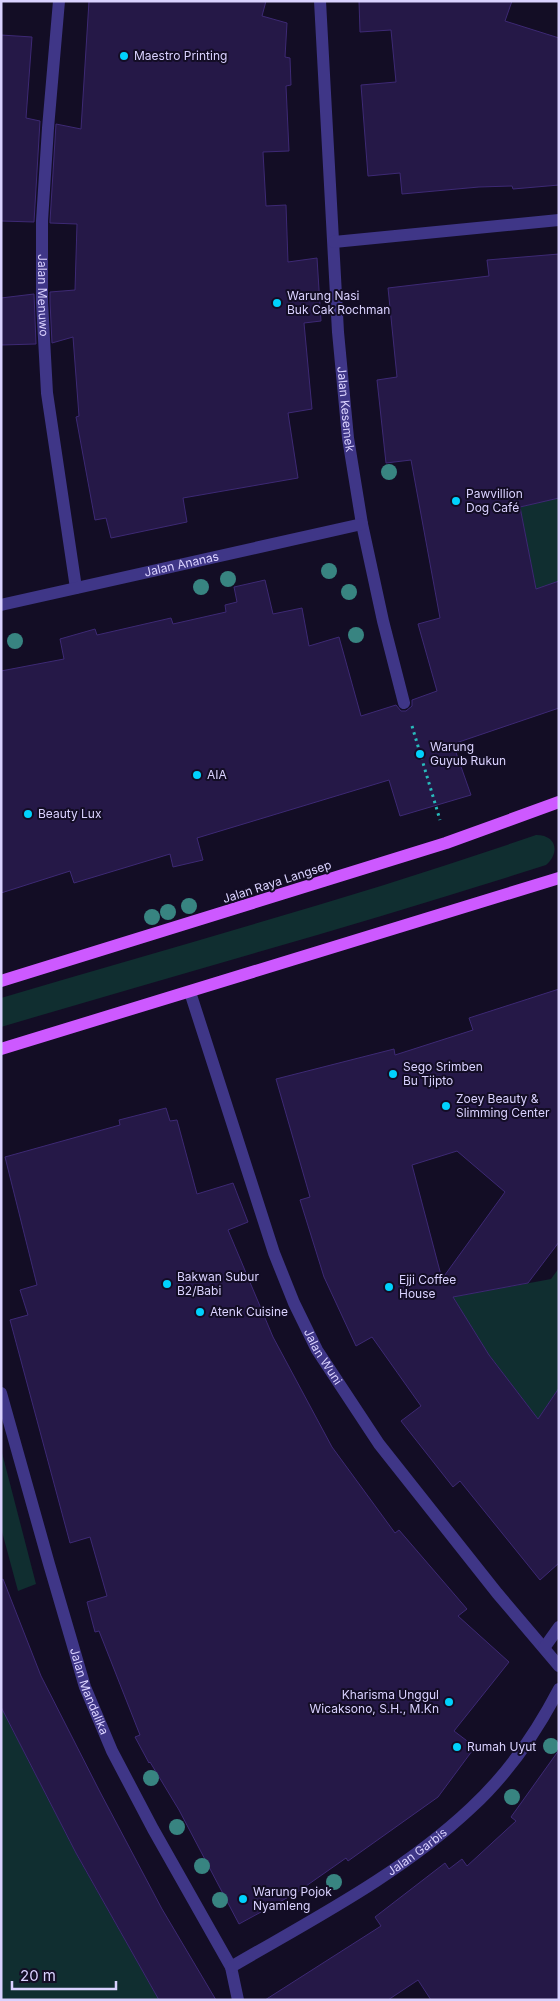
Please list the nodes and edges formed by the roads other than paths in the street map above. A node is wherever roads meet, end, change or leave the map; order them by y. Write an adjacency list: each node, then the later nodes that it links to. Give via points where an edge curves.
1 (59, 1): 6 (street, Jalan Menuwo, via 42,212 42,302 47,393)
2 (320, 1): 4 (street, Jalan Kesemek)
3 (559, 220): 4 (street)
4 (334, 242): 5 (street, Jalan Kesemek, via 348,438)
5 (362, 524): 6 (street, Jalan Ananas); 8 (street, Jalan Kesemek)
6 (76, 588): 7 (street, Jalan Ananas)
7 (1, 605)
8 (404, 703)
9 (559, 802): 11 (main road, Jalan Raya Langsep, via 446,843)
10 (559, 878): 12 (main road)
11 (1, 982)
12 (190, 992): 13 (main road); 16 (street, Jalan Wuni, via 274,1253 318,1350 378,1444)
13 (1, 1049)
14 (1, 1393): 19 (street, Jalan Mandalika, via 85,1687 112,1751 139,1803)
15 (559, 1627): 16 (street)
16 (544, 1648): 17 (street, Jalan Wuni)
17 (559, 1666)
18 (559, 1690): 19 (street, Jalan Garbis, via 528,1741 471,1808 388,1873)
19 (231, 1967): 20 (street, Jalan Mandalika)
20 (238, 2000)

